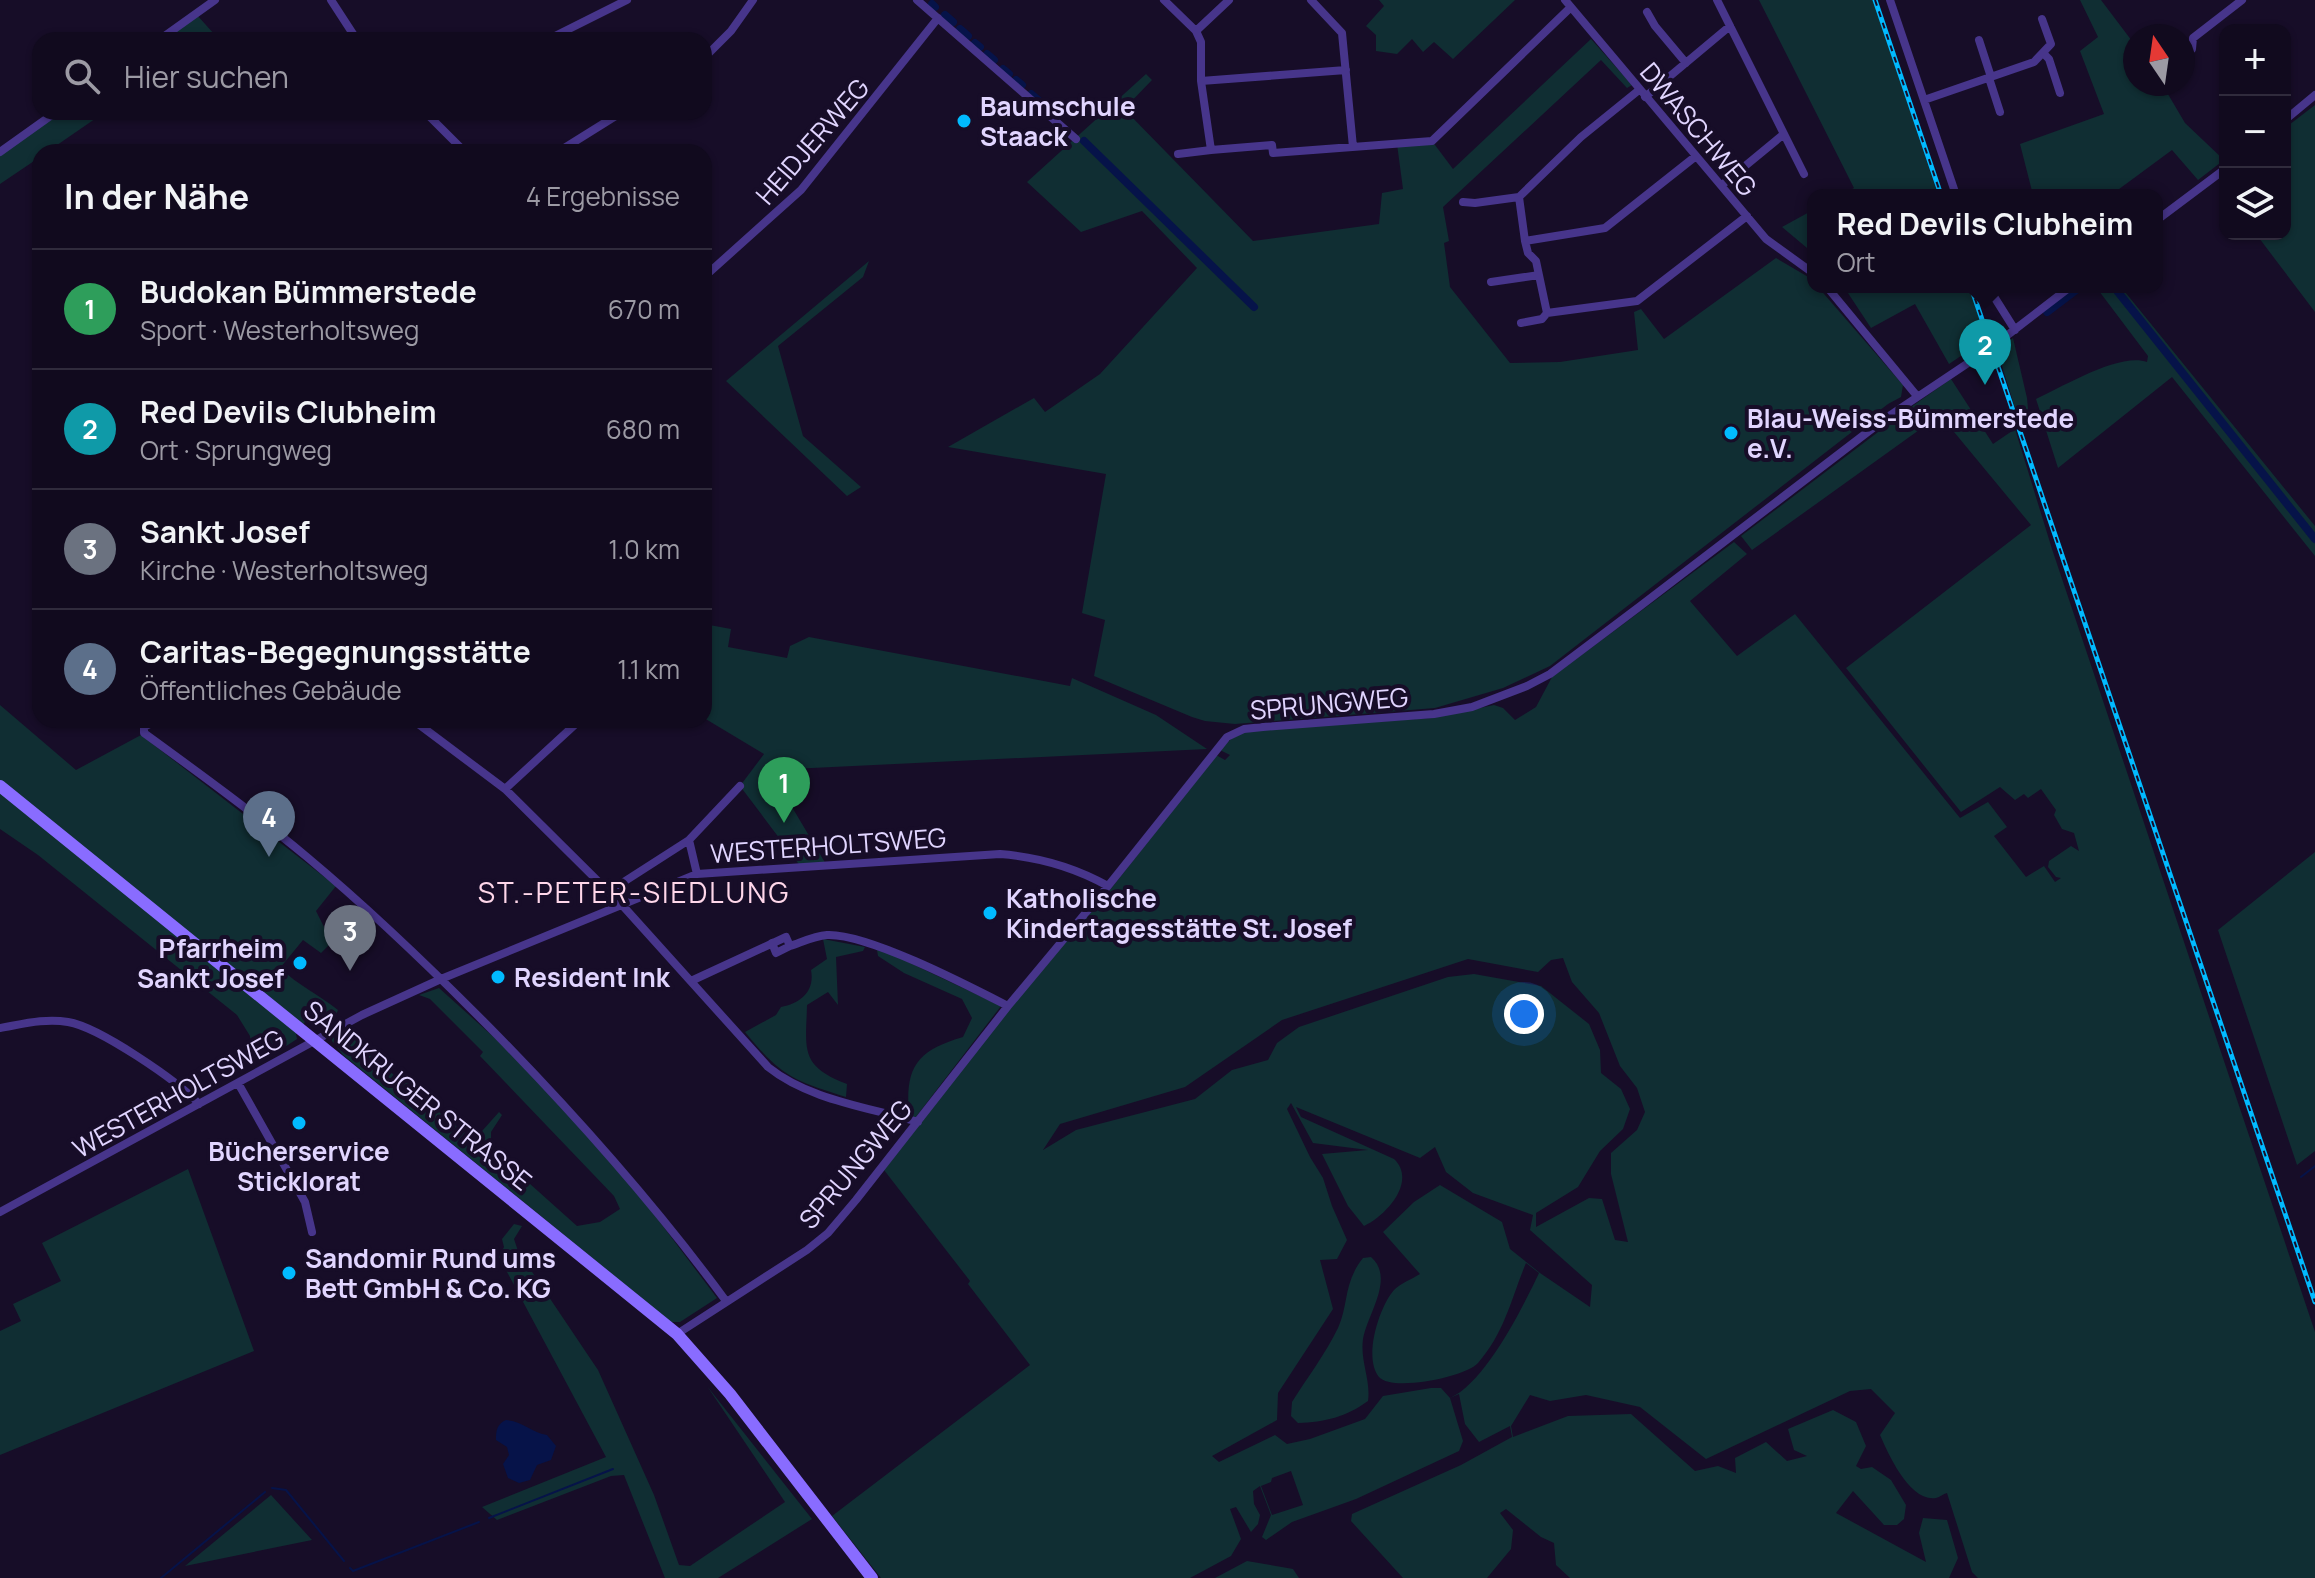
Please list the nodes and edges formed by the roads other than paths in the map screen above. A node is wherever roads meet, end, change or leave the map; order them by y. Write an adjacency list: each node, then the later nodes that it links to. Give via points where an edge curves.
1 (215, 0): 18 (street)
2 (331, 0): 19 (street)
3 (627, 0): 20 (street)
4 (753, 0): 23 (street)
5 (917, 0): 14 (street)
6 (1164, 0): 17 (street)
7 (1229, 0): 17 (street)
8 (1311, 0): 26 (street, via 1342,33)
9 (1717, 0): 16 (street)
10 (1890, 0): 32 (street)
11 (2242, 0): 21 (street)
12 (1568, 4): 29 (street, DWASCHWEG); 42 (street, via 1432,141)
13 (1647, 12): 25 (street)
14 (938, 18): 39 (street); 57 (street, HEIDJERWEG, via 801,190)
15 (2042, 19): 24 (street, via 2051,44)
16 (1730, 26): 25 (street); 38 (street)
17 (1196, 31): 28 (street)
18 (170, 32)
19 (352, 32)
20 (563, 32)
21 (2195, 36)
22 (1979, 40): 27 (street)
23 (712, 50)
24 (2043, 53): 27 (street, via 2034,62); 30 (street)
25 (1686, 63): 29 (street)
26 (1346, 70): 28 (street); 42 (street)
27 (1990, 77): 32 (street); 33 (street)
28 (1201, 81): 43 (street)
29 (1642, 93): 46 (street, DWASCHWEG); 51 (street, via 1581,137)
30 (2060, 93)
31 (2315, 95): 34 (street)
32 (1924, 100): 50 (street)
33 (2000, 112)
34 (2291, 115)
35 (45, 120): 44 (street)
36 (433, 120): 40 (street)
37 (609, 120): 41 (street)
38 (1784, 134): 47 (street); 49 (street)
39 (1076, 139)
40 (457, 144)
41 (571, 144)
42 (1353, 147): 43 (street, via 1273,153 1272,145)
43 (1211, 150): 45 (street)
44 (0, 152)
45 (1178, 154)
46 (1696, 156): 49 (street, DWASCHWEG); 55 (street, via 1605,228)
47 (1804, 174)
48 (2219, 174): 54 (street)
49 (1722, 185): 53 (street, DWASCHWEG)
50 (1954, 189)
51 (1519, 197): 52 (street); 55 (street)
52 (1463, 202)
53 (1747, 216): 56 (street, DWASCHWEG, via 1766,239); 63 (street, via 1637,301)
54 (2163, 216)
55 (1525, 241): 58 (street)
56 (1807, 269)
57 (712, 270)
58 (1539, 275): 59 (street); 63 (street)
59 (1491, 282)
60 (1832, 293): 66 (street)
61 (1992, 293): 65 (street)
62 (2062, 293): 65 (street, SPRUNGWEG)
63 (1547, 313): 64 (street)
64 (1521, 323)
65 (2015, 330): 66 (street, SPRUNGWEG)
66 (1917, 396): 75 (street, SPRUNGWEG, via 1576,655 1527,686 1472,707 1434,714 1235,732)
67 (145, 728): 78 (street, via 308,857)
68 (424, 728): 72 (street)
69 (571, 728): 72 (street)
70 (0, 786): 82 (street, SANDKRUGER STRASSE)
71 (740, 786): 73 (street)
72 (505, 789): 76 (street)
73 (689, 840): 74 (street); 76 (street)
74 (697, 874): 75 (street, WESTERHOLTSWEG, via 1002,854 1078,871); 77 (street, WESTERHOLTSWEG)
75 (1108, 886): 80 (street, SPRUNGWEG)
76 (608, 892): 77 (street)
77 (623, 906): 78 (street, WESTERHOLTSWEG); 79 (street)
78 (441, 979): 82 (street, WESTERHOLTSWEG); 88 (street, via 576,1116)
79 (691, 981): 80 (street, via 786,937 790,946 842,936 885,948); 85 (street, via 785,1080)
80 (1008, 1006): 85 (street, SPRUNGWEG)
81 (0, 1028): 84 (street, via 52,1020 89,1029)
82 (315, 1040): 83 (street, WESTERHOLTSWEG); 89 (street, SANDKRUGER STRASSE)
83 (238, 1083): 84 (street, WESTERHOLTSWEG); 87 (street, via 305,1202)
84 (199, 1104): 86 (street, WESTERHOLTSWEG)
85 (918, 1122): 88 (street, SPRUNGWEG, via 828,1233)
86 (0, 1212)
87 (312, 1232)
88 (726, 1301): 89 (street, SPRUNGWEG)
89 (677, 1334): 90 (street, SANDKRUGER STRASSE, via 755,1425)
90 (872, 1578)

